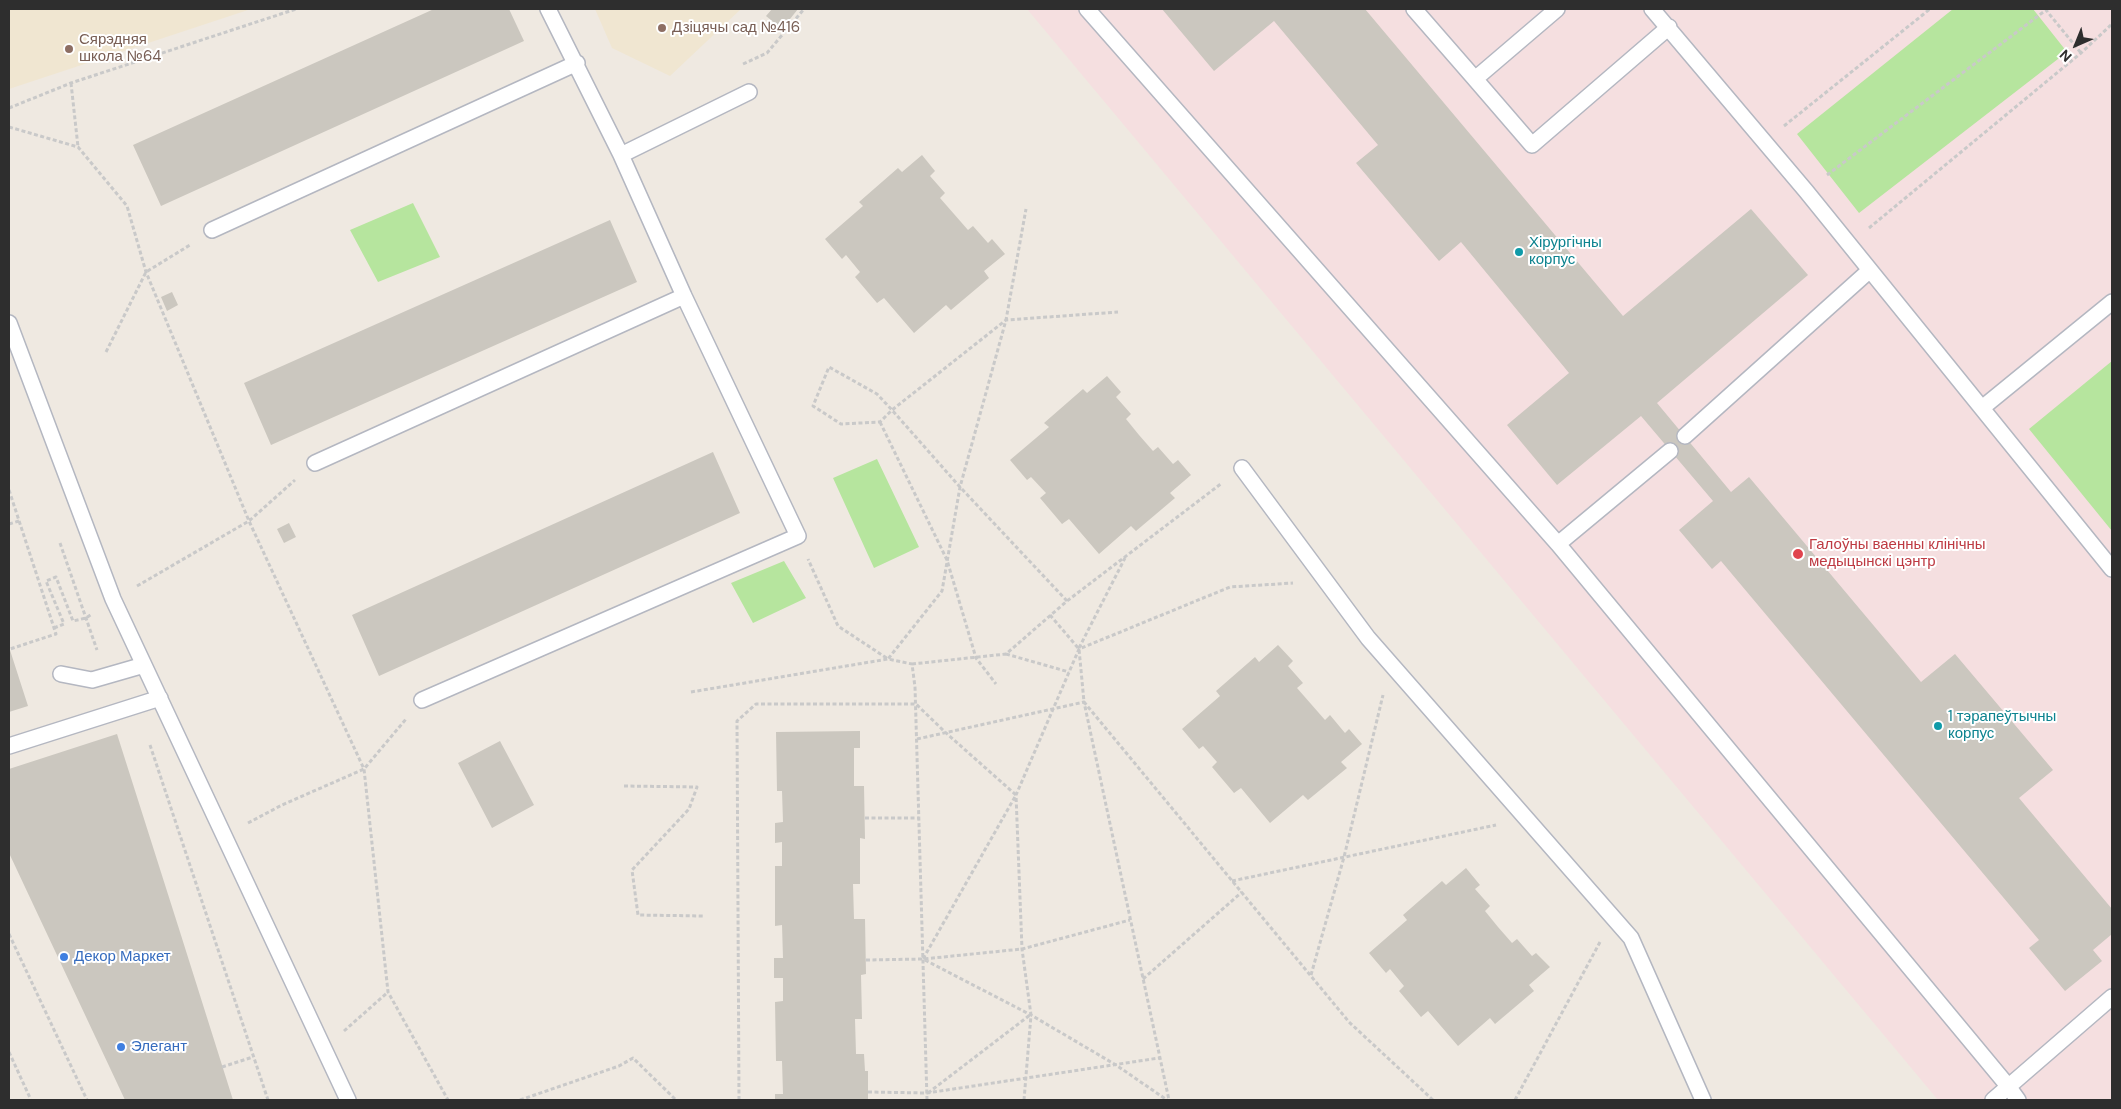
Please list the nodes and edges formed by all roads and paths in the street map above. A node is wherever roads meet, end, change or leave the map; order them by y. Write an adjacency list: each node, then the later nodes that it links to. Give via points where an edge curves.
1 (296, 9): 16 (path)
2 (548, 9): 13 (lane)
3 (804, 9): 14 (path, via 766,53)
4 (1087, 9): 49 (lane)
5 (1414, 9): 15 (lane)
6 (1557, 9): 15 (lane)
7 (1652, 9): 11 (lane)
8 (1930, 9): 20 (path)
9 (2046, 9): 12 (path); 23 (path)
10 (2112, 24): 12 (path)
11 (1669, 27): 15 (lane, via 1532,145); 20 (lane)
12 (2081, 53): 26 (path)
13 (577, 63): 22 (lane); 25 (lane)
14 (741, 65)
15 (1475, 80)
16 (71, 83): 18 (path); 21 (path)
17 (749, 92): 22 (lane)
18 (9, 108)
19 (9, 127): 21 (path)
20 (1764, 141): 23 (lane)
21 (78, 147): 28 (path, via 127,206)
22 (621, 155): 29 (lane)
23 (1806, 191): 26 (lane)
24 (1026, 209): 32 (path)
25 (212, 230): 28 (path)
26 (1850, 245): 27 (lane)
27 (1870, 270): 35 (lane); 38 (lane)
28 (146, 272): 34 (path); 45 (path)
29 (684, 296): 40 (lane); 48 (lane)
30 (2112, 302): 35 (lane)
31 (1118, 312): 32 (path)
32 (1006, 320): 36 (path); 42 (path)
33 (9, 323): 54 (lane)
34 (106, 352)
35 (1982, 408): 52 (lane)
36 (892, 410): 37 (path); 37 (path, via 877,394 829,367 813,406 841,424); 42 (path)
37 (880, 422): 51 (path)
38 (1685, 436)
39 (1670, 451): 49 (lane)
40 (314, 463): 45 (path)
41 (1242, 468): 50 (path); 53 (lane)
42 (960, 487): 51 (path); 55 (path)
43 (9, 490): 44 (path)
44 (19, 521): 46 (path); 58 (path)
45 (249, 521): 54 (path); 81 (path)
46 (9, 524)
47 (57, 534): 57 (path)
48 (798, 536): 63 (path, via 838,626); 73 (lane)
49 (1558, 544): 110 (lane)
50 (1126, 556): 55 (path); 60 (path)
51 (947, 560): 62 (path); 63 (path, via 942,591)
52 (2112, 569)
53 (1326, 580): 60 (path, via 1230,587); 64 (lane)
54 (113, 599): 57 (path); 66 (lane)
55 (1067, 601): 56 (path)
56 (1050, 615): 60 (path); 61 (path)
57 (86, 618): 58 (path, via 73,621 56,577 46,581 64,624); 69 (path)
58 (54, 628): 59 (path, via 56,634)
59 (10, 649)
60 (1079, 649): 67 (path); 74 (path)
61 (1006, 654): 62 (path); 67 (path)
62 (976, 658): 65 (path); 70 (path)
63 (888, 659): 65 (path); 71 (path)
64 (1390, 663): 86 (lane); 88 (path)
65 (912, 664): 75 (path)
66 (144, 665): 69 (lane); 72 (lane)
67 (1069, 672): 77 (path)
68 (61, 674): 69 (lane, via 92,680)
69 (106, 676)
70 (996, 684)
71 (691, 692)
72 (160, 698): 76 (lane); 116 (lane)
73 (422, 700): 81 (path)
74 (1084, 702): 77 (path); 89 (path); 93 (path)
75 (916, 704): 78 (path); 79 (path); 120 (path, via 756,704 737,721)
76 (137, 706): 80 (lane); 105 (path)
77 (1054, 708): 78 (path); 83 (path)
78 (944, 732): 79 (path); 83 (path)
79 (917, 739): 85 (path)
80 (9, 746)
81 (364, 769): 87 (path); 100 (path)
82 (624, 786): 91 (path, via 697,787 689,809 632,870 638,915)
83 (1016, 795): 95 (path); 96 (path)
84 (865, 818): 85 (path)
85 (919, 818): 96 (path)
86 (1526, 818): 88 (path); 92 (lane)
87 (248, 823)
88 (1344, 857): 89 (path); 98 (path)
89 (1232, 881): 90 (path)
90 (1242, 892): 98 (path); 99 (path)
91 (704, 916)
92 (1613, 917): 125 (path); 126 (lane, via 1632,938)
93 (1130, 920): 95 (path); 99 (path)
94 (9, 934): 114 (path)
95 (1022, 949): 96 (path); 102 (path)
96 (923, 959): 97 (path); 102 (path); 112 (path)
97 (866, 960)
98 (1311, 976): 124 (path, via 1349,1022)
99 (1143, 979): 106 (path)
100 (388, 992): 103 (path); 117 (path)
101 (2112, 997): 110 (lane)
102 (1031, 1015): 107 (path); 109 (path); 112 (path)
103 (346, 1029)
104 (9, 1052): 113 (path)
105 (253, 1057): 108 (path); 115 (path)
106 (1159, 1058): 107 (path); 123 (path)
107 (1116, 1065): 109 (path); 123 (path)
108 (222, 1067)
109 (1027, 1079): 112 (path); 122 (path)
110 (2008, 1086): 127 (lane); 128 (lane)
111 (868, 1092): 112 (path)
112 (927, 1093): 121 (path)
113 (31, 1100)
114 (87, 1100)
115 (268, 1100)
116 (348, 1100)
117 (448, 1100)
118 (520, 1100): 119 (path, via 619,1066 633,1058)
119 (676, 1100)
120 (739, 1100)
121 (927, 1100)
122 (1024, 1100)
123 (1168, 1100)
124 (1433, 1100)
125 (1515, 1100)
126 (1703, 1100)
127 (1993, 1100)
128 (2018, 1100)

